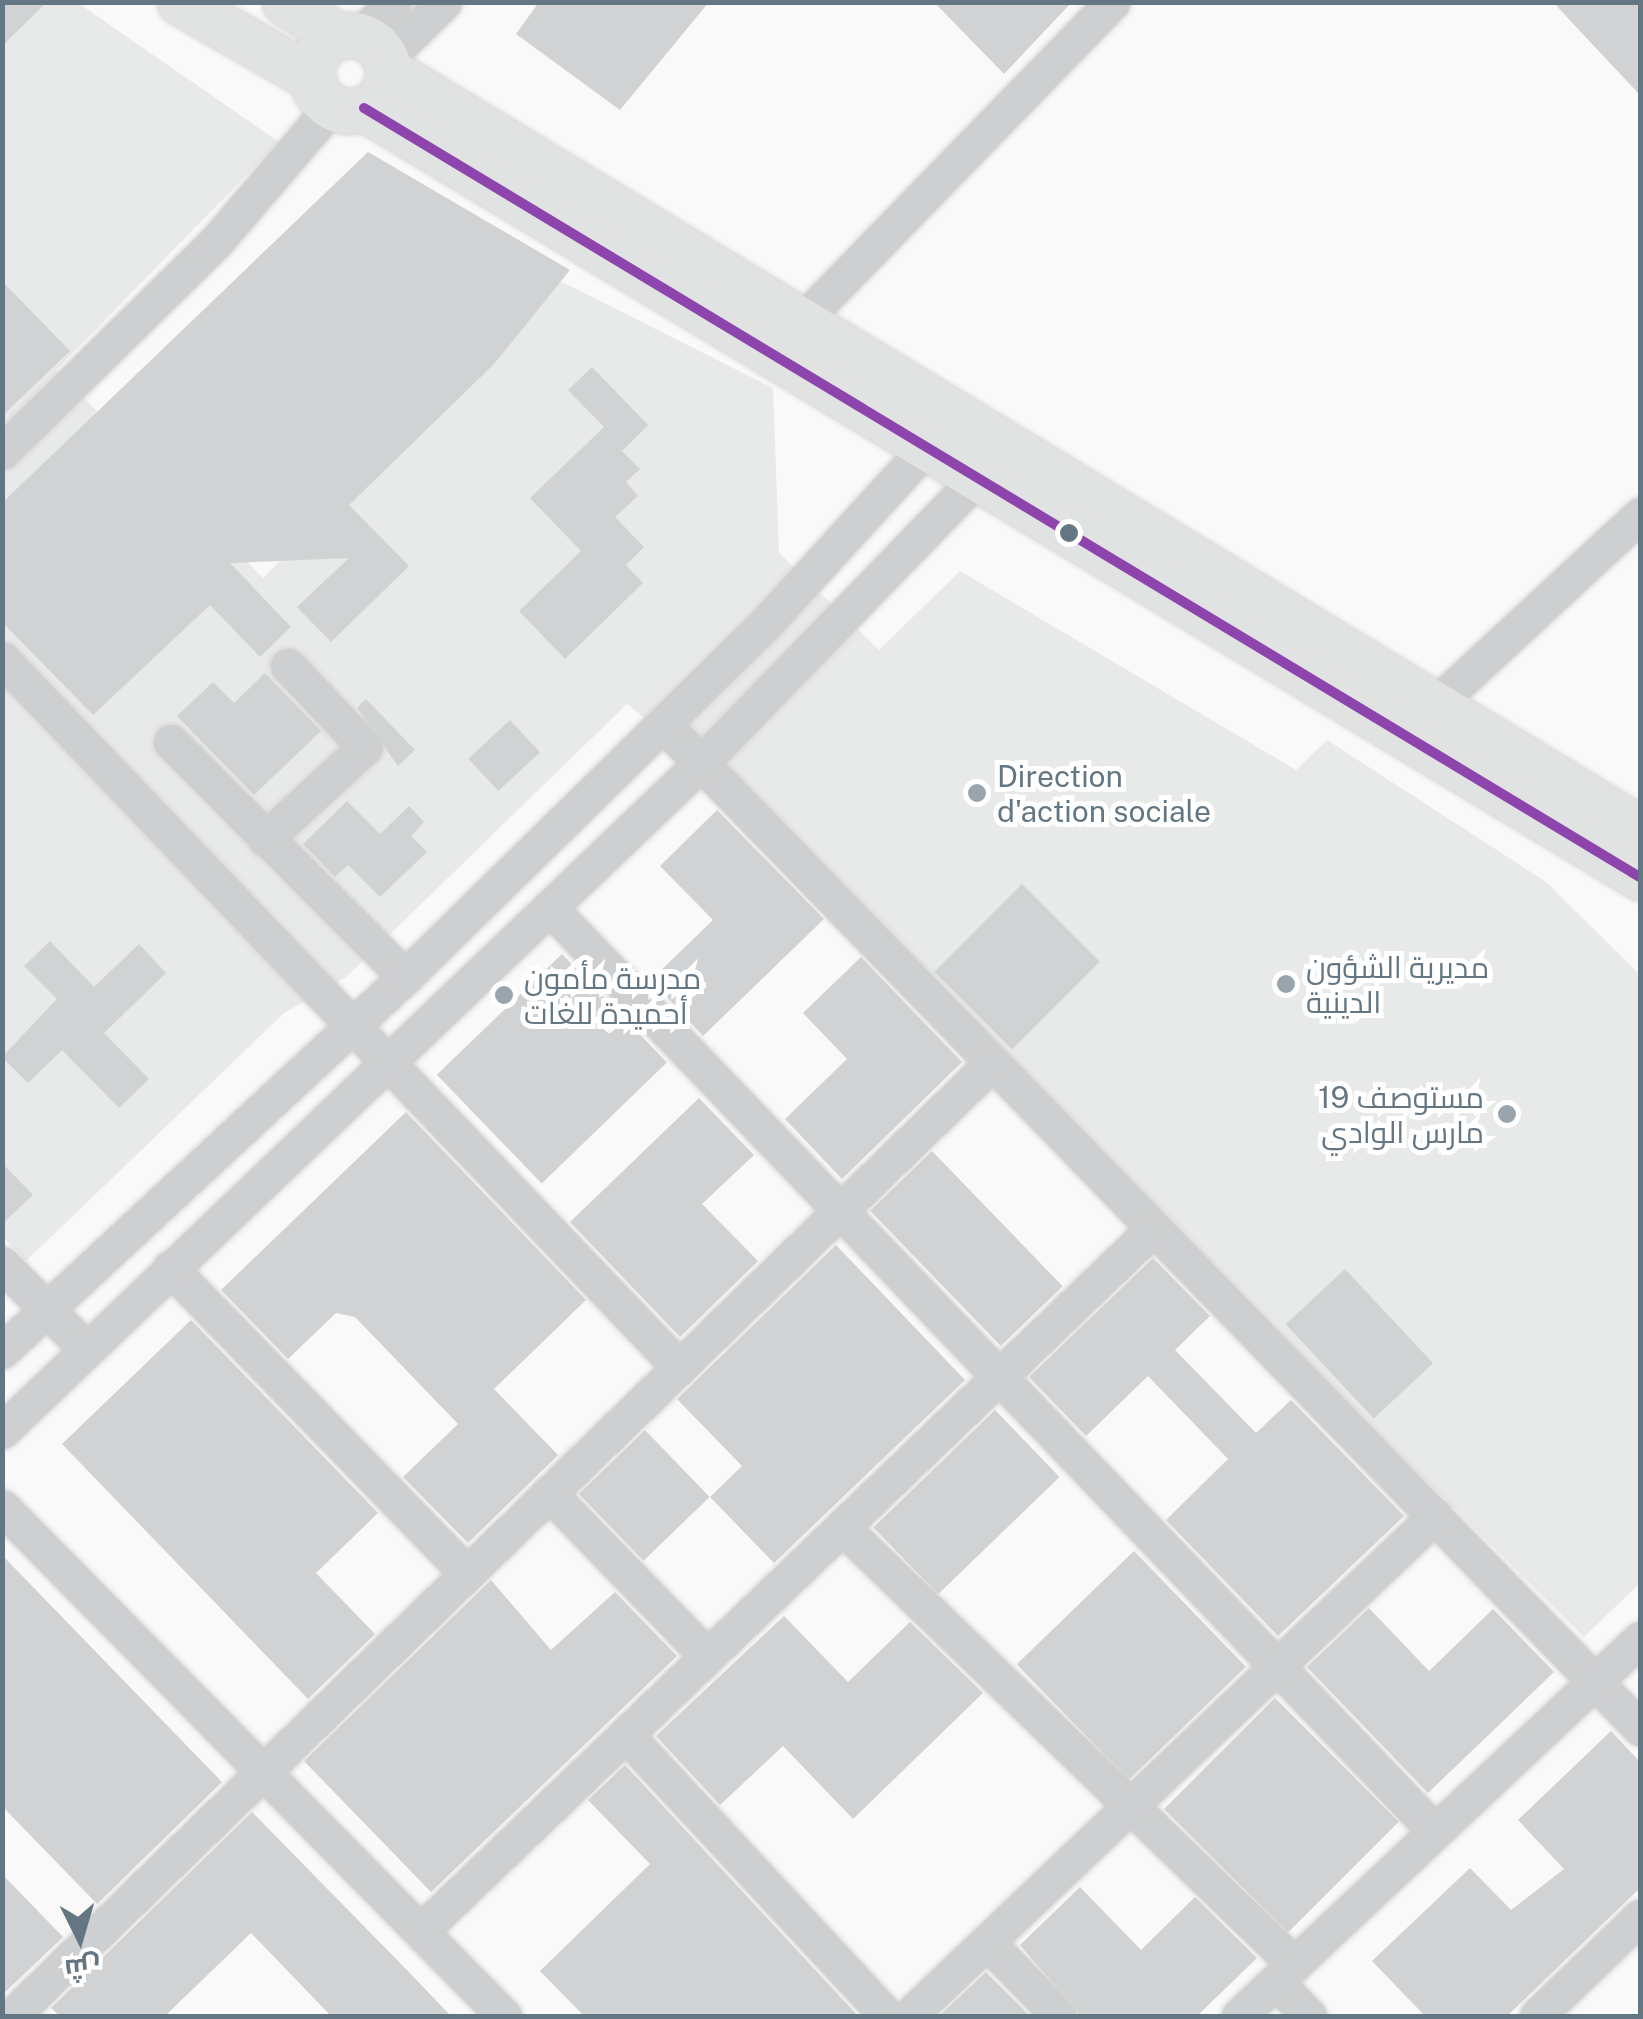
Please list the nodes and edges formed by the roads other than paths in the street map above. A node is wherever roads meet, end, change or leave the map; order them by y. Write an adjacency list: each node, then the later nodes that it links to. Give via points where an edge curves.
1 (180, 2): 7 (main road)
2 (285, 2): 6 (main road)
3 (394, 2): 6 (street)
4 (444, 2): 6 (street)
5 (1112, 2): 8 (street)
6 (368, 50): 7 (main road, via 382,94); 7 (main road, via 320,48); 8 (main road)
7 (336, 98): 11 (main road); 12 (street, via 215,243)
8 (807, 316): 9 (main road)
9 (956, 411): 10 (main road); 11 (street)
10 (1009, 442): 13 (street); 17 (main road)
11 (926, 450): 13 (main road); 18 (street)
12 (2, 452)
13 (980, 478): 20 (street); 23 (main road)
14 (1640, 516): 17 (street)
15 (2, 660): 26 (street)
16 (288, 666): 22 (street, via 364,747)
17 (1436, 704): 21 (main road)
18 (663, 724): 20 (street); 25 (street)
19 (171, 742): 22 (street)
20 (701, 763): 24 (street); 28 (street)
21 (1640, 828)
22 (265, 839): 25 (street)
23 (1640, 877)
24 (550, 908): 27 (street); 29 (street)
25 (406, 977): 26 (street)
26 (358, 1024): 27 (street); 33 (street)
27 (392, 1059): 32 (street); 36 (street)
28 (992, 1062): 29 (street); 30 (street)
29 (839, 1212): 36 (street); 37 (street)
30 (1150, 1232): 37 (street); 41 (street)
31 (2, 1264): 33 (street)
32 (170, 1268): 34 (street); 43 (street)
33 (46, 1308): 34 (street); 35 (street)
34 (86, 1348): 38 (street)
35 (2, 1351)
36 (678, 1366): 39 (street)
37 (997, 1378): 42 (street); 46 (street)
38 (2, 1431)
39 (548, 1493): 43 (street); 45 (street)
40 (2, 1507): 50 (street)
41 (1436, 1516): 46 (street); 47 (street)
42 (842, 1527): 45 (street); 51 (street)
43 (466, 1572): 50 (street)
44 (1640, 1639): 47 (street)
45 (707, 1656): 49 (street)
46 (1278, 1667): 51 (street); 52 (street)
47 (1595, 1681): 48 (street); 52 (street)
48 (1640, 1728)
49 (626, 1735): 54 (street); 59 (street)
50 (263, 1770): 54 (street); 57 (street)
51 (1135, 1804): 55 (street); 56 (street)
52 (1434, 1830): 56 (street)
53 (1640, 1917): 64 (street)
54 (422, 1930): 58 (street)
55 (989, 1944): 60 (street); 61 (street)
56 (1285, 1973): 62 (street); 63 (street)
57 (12, 2016)
58 (504, 2016)
59 (887, 2016)
60 (908, 2016)
61 (1058, 2016)
62 (1239, 2016)
63 (1309, 2016)
64 (1537, 2016)

